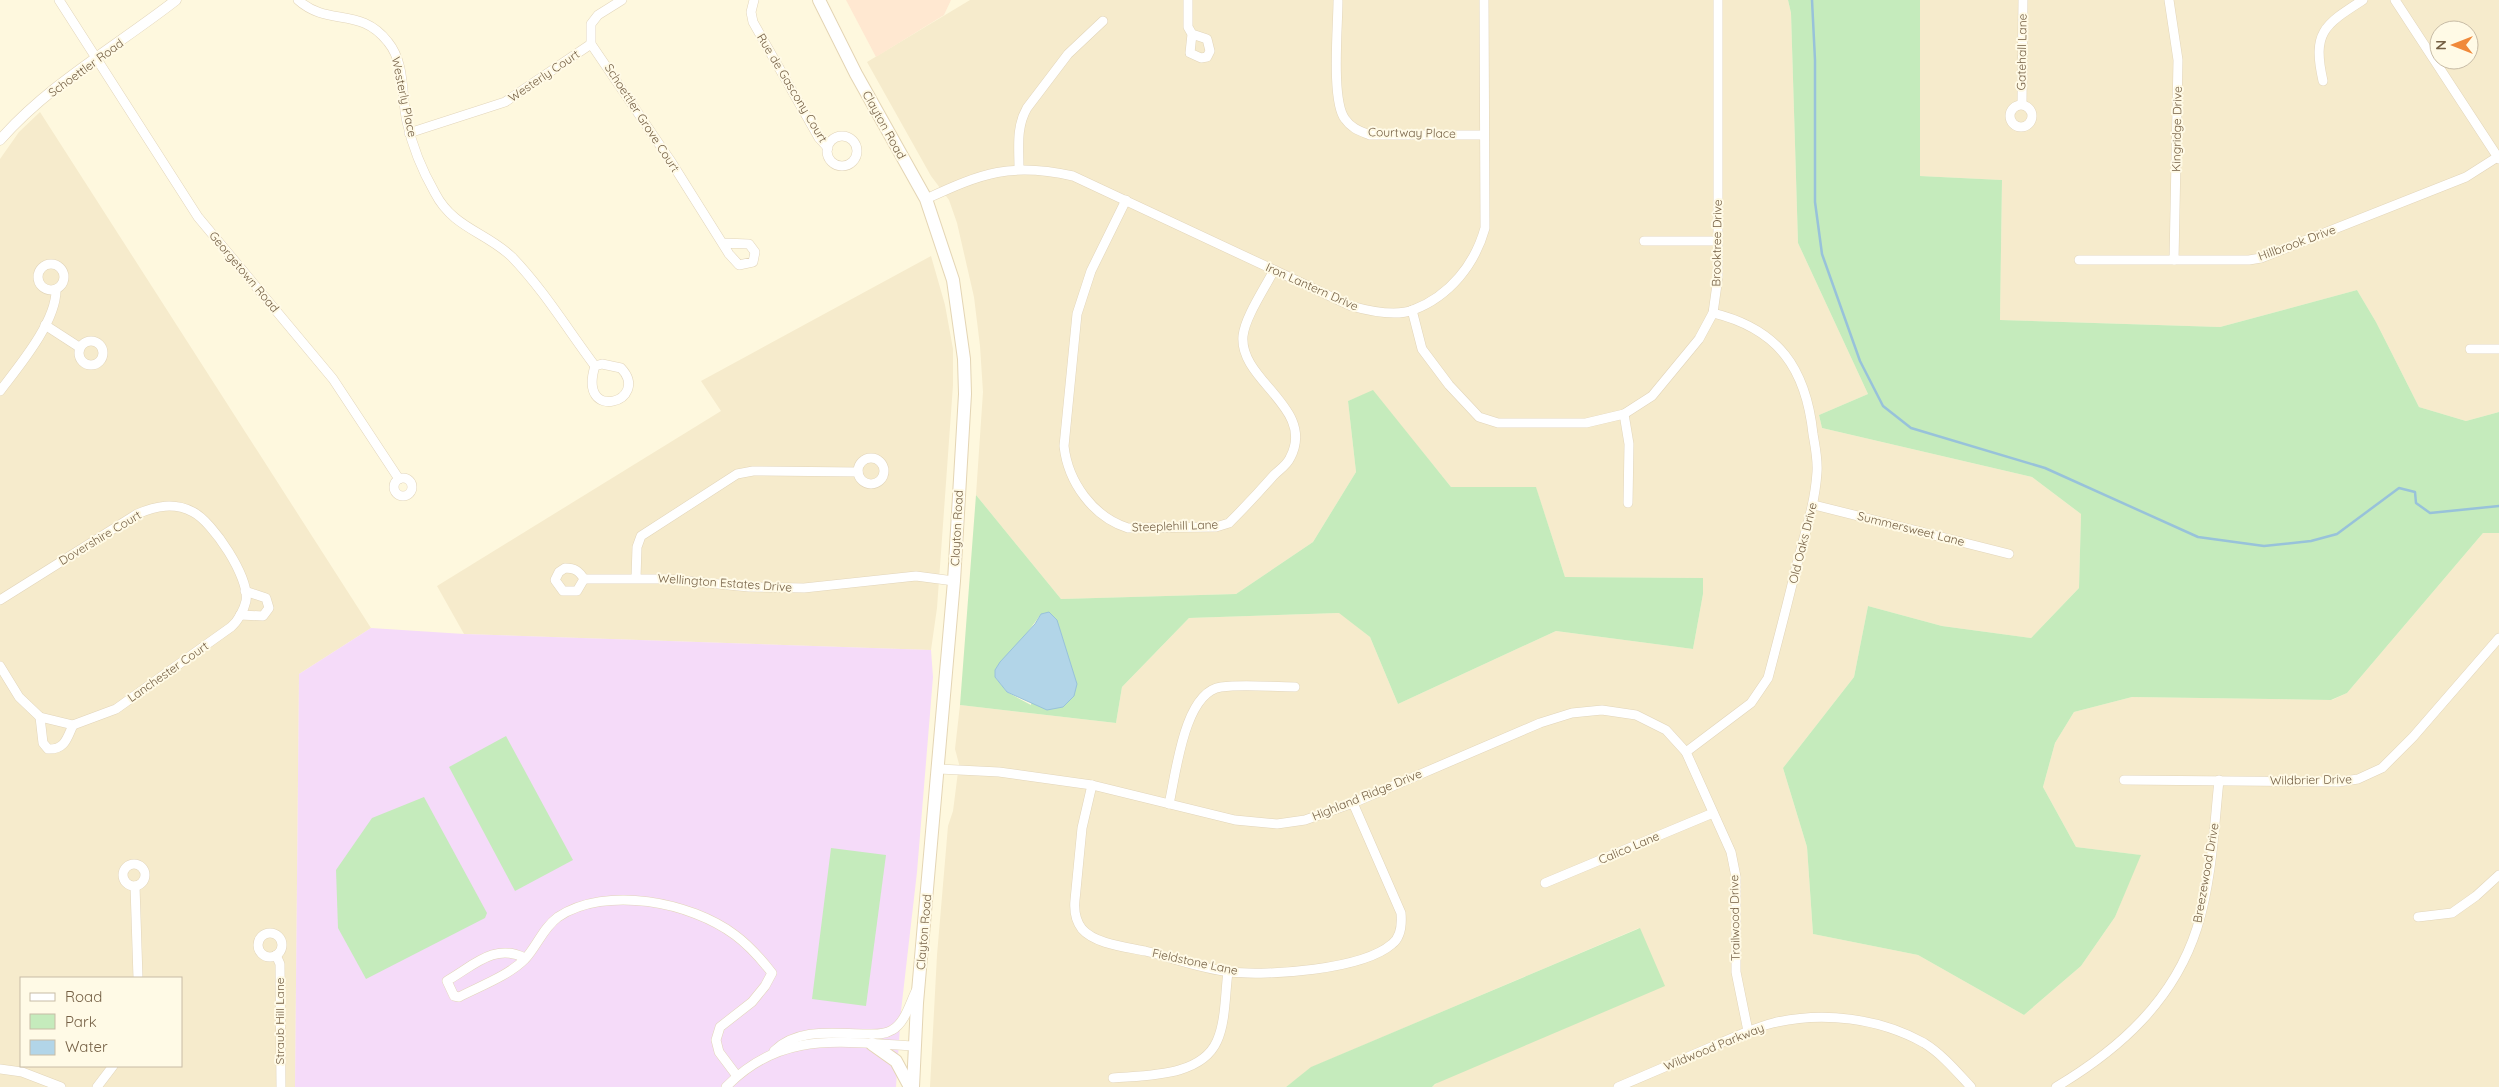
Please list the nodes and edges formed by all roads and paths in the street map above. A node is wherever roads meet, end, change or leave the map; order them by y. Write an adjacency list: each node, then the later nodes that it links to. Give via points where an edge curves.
1 (59, 0): 18 (street, Georgetown Road)
2 (176, 0): 18 (street, Schoettler Road)
3 (298, 0): 21 (street, Westerly Place, via 316,12 360,20 389,43 400,66)
4 (622, 0): 17 (street, via 598,15 591,24)
5 (754, 0): 24 (street, Rue de Gascony Court, via 753,22)
6 (819, 0): 27 (main road, Clayton Road)
7 (1188, 0): 16 (street, via 1188,27)
8 (1484, 0): 22 (street, Iron Lantern Drive)
9 (1718, 0): 30 (street, Brooktree Drive)
10 (2023, 0): 20 (street, Gatehall Lane)
11 (2169, 0): 33 (street, Kingridge Drive, via 2178,60)
12 (2363, 0): 19 (street, via 2332,20 2322,34 2319,61)
13 (2395, 0): 25 (street)
14 (1338, 1): 22 (street, Courtway Place, via 1338,101 1344,118 1354,129 1370,135)
15 (1103, 20): 26 (street, via 1068,54 1027,108 1019,130)
16 (1192, 34)
17 (591, 44): 21 (street, Westerly Court, via 505,102); 31 (street, Schoettler Grove Court)
18 (96, 59): 23 (street, Schoettler Road, via 29,111); 46 (street, Georgetown Road, via 198,217 328,373)
19 (2323, 81)
20 (2022, 104)
21 (409, 133): 42 (street, Westerly Place, via 444,208 518,263)
22 (1484, 135): 36 (street, Iron Lantern Drive, via 1485,228 1480,247 1460,277 1438,296)
23 (0, 140)
24 (828, 148)
25 (2499, 157): 33 (street, Hillbrook Drive, via 2466,177 2271,255 2249,260)
26 (1019, 169): 27 (street, Iron Lantern Drive, via 992,172); 28 (street, Iron Lantern Drive, via 1073,176)
27 (926, 199): 52 (main road, Clayton Road, via 953,280 964,358 965,394)
28 (1126, 200): 34 (street, Iron Lantern Drive); 34 (street, Steeplehill Lane, via 1091,271 1077,314 1064,446 1067,464 1076,484 1097,511 1116,524 1128,528 1216,527 1230,523 1290,458 1293,424 1286,409 1250,365 1243,337)
29 (1644, 241): 30 (street)
30 (1718, 241): 37 (street, Brooktree Drive)
31 (724, 243)
32 (2079, 260): 33 (street, Hillbrook Drive)
33 (2174, 260)
34 (1274, 270): 36 (street, Iron Lantern Drive, via 1351,306 1373,312)
35 (56, 289): 38 (street, via 56,300)
36 (1412, 310): 44 (street, Brooktree Drive, via 1422,349 1479,417 1498,422 1586,423)
37 (1713, 313): 44 (street, Brooktree Drive, via 1698,339 1652,396); 48 (street, Old Oaks Drive, via 1730,317 1768,336 1795,369 1811,415 1817,469)
38 (45, 325): 39 (street); 43 (street)
39 (79, 347)
40 (2470, 349): 41 (street)
41 (2499, 349)
42 (595, 366): 42 (street, via 591,385 596,396 606,402 623,397 629,385 626,373 616,365)
43 (0, 391)
44 (1624, 414): 47 (street, via 1629,444)
45 (858, 472): 50 (street, via 752,471 737,474 641,536 637,547)
46 (399, 479)
47 (1628, 503)
48 (1814, 505): 49 (street, Summersweet Lane); 61 (street, Old Oaks Drive, via 1768,678 1751,703)
49 (2009, 554)
50 (636, 578): 51 (street, Wellington Estates Drive); 52 (street, Wellington Estates Drive, via 749,588 804,588 916,576)
51 (584, 579)
52 (954, 581): 62 (main road, Clayton Road)
53 (245, 595): 54 (street, Dovershire Court, via 239,572 224,544 207,523 193,512 176,506 160,506 137,514); 55 (street, Lanchester Court); 55 (street, via 266,598 269,608 263,616)
54 (0, 600)
55 (240, 615): 60 (street, Lanchester Court, via 231,627 116,709)
56 (2499, 638): 64 (street, Wildbrier Drive, via 2382,768 2358,779 2338,782)
57 (0, 666): 59 (street, via 20,697)
58 (1295, 687): 67 (street, via 1220,687 1197,702 1188,722)
59 (40, 717): 60 (street); 60 (street, via 42,743 48,749 63,746)
60 (73, 725)
61 (1686, 752): 66 (street, Highland Ridge Drive, via 1666,730 1636,715 1602,710 1572,713 1540,723); 68 (street, Trailwood Drive)
62 (939, 769): 65 (street, Highland Ridge Drive, via 999,772); 77 (main road, Clayton Road)
63 (2124, 780): 64 (street, Wildbrier Drive)
64 (2219, 780): 93 (street, Breezewood Drive, via 2206,890 2197,928 2183,960 2163,995 2142,1022 2116,1047)
65 (1092, 785): 67 (street, Highland Ridge Drive); 75 (street, Fieldstone Lane, via 1082,828 1074,911 1082,929 1110,943)
66 (1353, 803): 67 (street, Highland Ridge Drive, via 1305,820 1276,824 1235,820); 75 (street, Fieldstone Lane, via 1401,913 1401,931 1397,939 1380,952 1317,969 1268,974)
67 (1169, 804)
68 (1713, 814): 70 (street, Calico Lane); 78 (street, Trailwood Drive, via 1731,852 1736,877 1736,972)
69 (2499, 875): 72 (street, via 2452,913)
70 (1545, 883)
71 (135, 886): 76 (street)
72 (2418, 917)
73 (276, 955): 88 (street, Straub Hill Lane, via 280,964)
74 (525, 958): 74 (street, via 510,970 459,997 454,996 448,985 447,981 495,953 506,951); 84 (street, via 557,918 584,904 635,900 667,904 704,917 734,934 757,954 772,973 752,1002 720,1027 716,1040 719,1052)
75 (1228, 972): 85 (street, via 1217,1041 1203,1058 1170,1072)
76 (138, 977)
77 (919, 984): 80 (main road, Clayton Road); 81 (street, via 900,1024 892,1030 881,1034 801,1036 786,1040)
78 (1748, 1032): 91 (street, Wildwood Parkway); 92 (street, Wildwood Parkway, via 1772,1023 1804,1018 1854,1019 1877,1024 1925,1044)
79 (872, 1044): 80 (street); 81 (street, via 836,1041 797,1045); 90 (main road, via 896,1061)
80 (914, 1046): 90 (main road, Clayton Road)
81 (770, 1055): 84 (street)
82 (112, 1067): 87 (street)
83 (0, 1069): 86 (street, via 22,1072)
84 (737, 1076): 89 (street)
85 (1113, 1078)
86 (60, 1087)
87 (98, 1087)
88 (281, 1087)
89 (726, 1087)
90 (911, 1087)
91 (1618, 1087)
92 (1971, 1087)
93 (2056, 1087)

